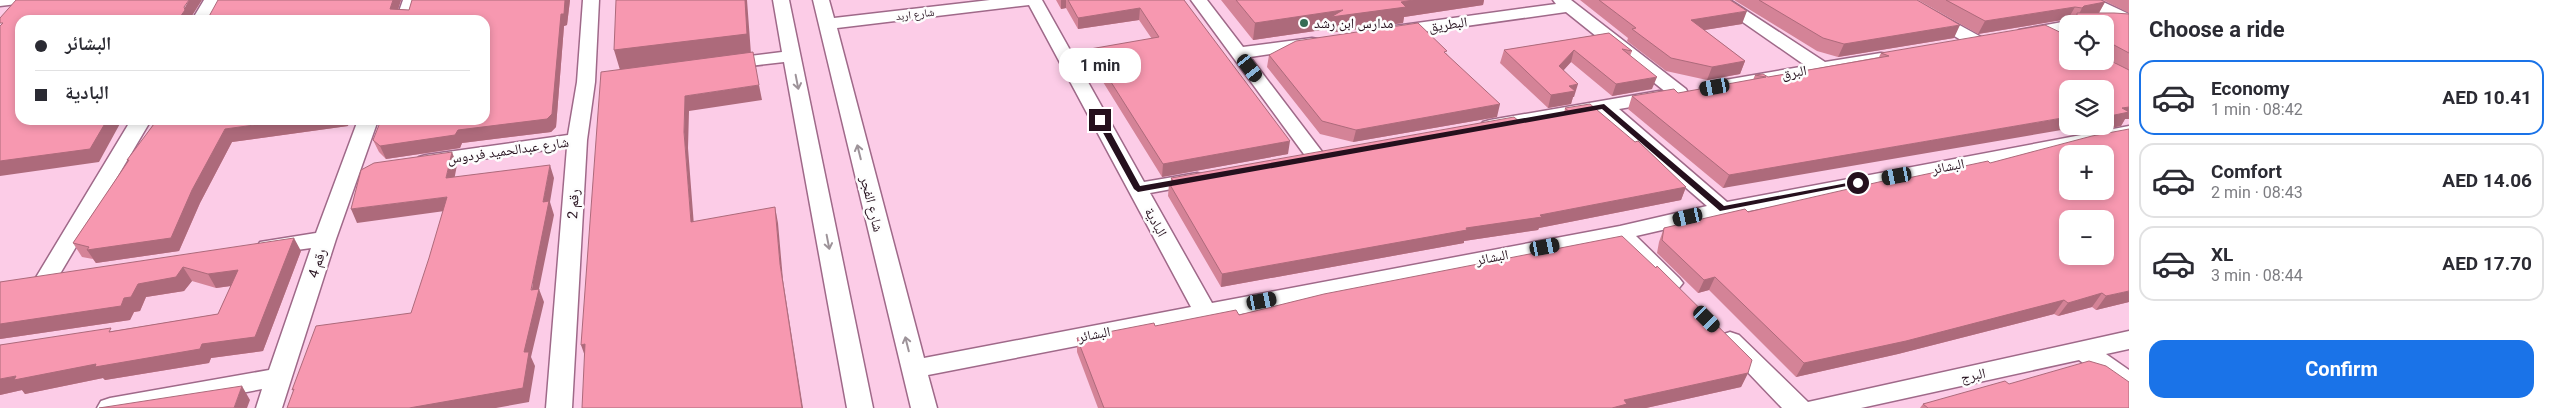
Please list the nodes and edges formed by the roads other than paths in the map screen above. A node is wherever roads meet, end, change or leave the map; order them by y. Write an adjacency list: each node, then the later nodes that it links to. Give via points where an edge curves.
1 (11, 0): 13 (street)
2 (23, 0): 17 (street)
3 (212, 0): 15 (street)
4 (411, 0): 16 (street)
5 (591, 0): 38 (street, رقم 2, via 595,81)
6 (781, 0): 29 (street)
7 (821, 0): 19 (street, شارع الفجر)
8 (1034, 0): 19 (street, شارع اربد); 44 (street, البادية)
9 (1199, 0): 27 (street)
10 (1719, 0): 31 (street)
11 (1902, 0): 23 (street)
12 (2086, 0): 18 (street)
13 (0, 1)
14 (1565, 3): 22 (street, البطريق); 32 (street)
15 (203, 15)
16 (406, 15)
17 (6, 19)
18 (2125, 19)
19 (827, 24): 55 (street, شارع الفجر, one-way to 19)
20 (2059, 28): 21 (street)
21 (2041, 31): 23 (street); 25 (street)
22 (1375, 34)
23 (1992, 40): 26 (street)
24 (1326, 41): 27 (street)
25 (2059, 41)
26 (1948, 47)
27 (1238, 53): 40 (street)
28 (1898, 55): 31 (street, البرق)
29 (792, 56): 30 (street); 61 (street, one-way to 61)
30 (703, 67)
31 (1820, 67): 32 (street, البرق)
32 (1680, 93): 33 (street, البرق)
33 (1604, 106): 36 (street, البرق); 45 (street)
34 (138, 125): 49 (street, via 36,281)
35 (367, 125): 47 (street, رقم 4, via 359,170)
36 (1470, 130)
37 (2129, 132): 45 (street, البشائر)
38 (577, 140): 42 (street, شارع عبدالحميد فردوس); 60 (street, رقم 2)
39 (1335, 154): 40 (street)
40 (1316, 157): 41 (street)
41 (1297, 160)
42 (409, 163)
43 (1213, 176): 44 (street)
44 (1138, 189): 51 (street, البادية)
45 (1723, 209): 46 (street, البشائر)
46 (1620, 233): 50 (street); 51 (street, البشائر)
47 (325, 239): 48 (street); 56 (street, رقم 4)
48 (248, 250)
49 (74, 275)
50 (1688, 300)
51 (1205, 312): 55 (street, البشائر)
52 (1715, 326): 63 (street)
53 (2129, 340): 54 (street, البرج)
54 (2085, 351): 57 (street); 64 (street, البرج)
55 (914, 369): 62 (street, شارع الفجر)
56 (279, 377): 58 (street); 59 (street, رقم 4)
57 (2129, 383)
58 (110, 408)
59 (269, 408)
60 (559, 408)
61 (860, 408)
62 (924, 408)
63 (1798, 408)
64 (1817, 408)

